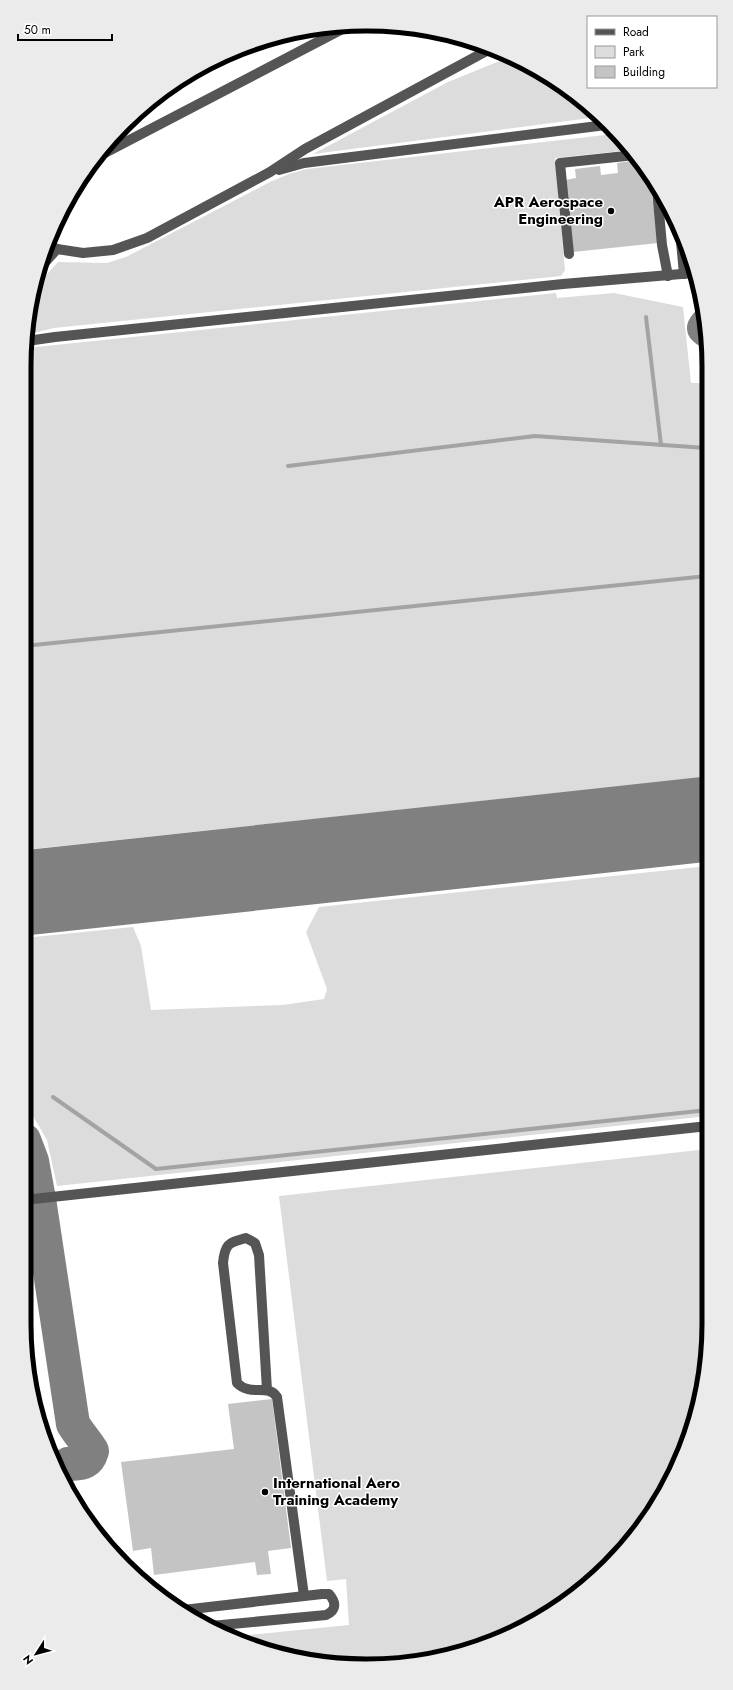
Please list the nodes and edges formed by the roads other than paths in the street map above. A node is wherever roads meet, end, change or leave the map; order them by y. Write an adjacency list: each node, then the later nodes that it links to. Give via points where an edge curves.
1 (335, 33): 4 (street)
2 (483, 53): 6 (street, via 305,149)
3 (600, 126): 6 (street, via 304,163)
4 (109, 150)
5 (628, 156): 9 (street, via 560,163)
6 (270, 172): 8 (street, via 147,238 128,245 113,250 83,253)
7 (658, 201): 11 (street)
8 (54, 246)
9 (569, 254)
10 (689, 274): 11 (street)
11 (668, 276): 12 (street, via 563,284)
12 (32, 341)
13 (702, 1127): 14 (street)
14 (31, 1199)
15 (267, 1390): 15 (street, via 242,1389 236,1383 224,1250 230,1243 246,1238 254,1243 259,1255); 16 (street, via 274,1392 278,1404)
16 (304, 1596): 17 (street); 18 (street, via 329,1594 334,1599 334,1608 326,1615)
17 (191, 1609)
18 (220, 1625)

